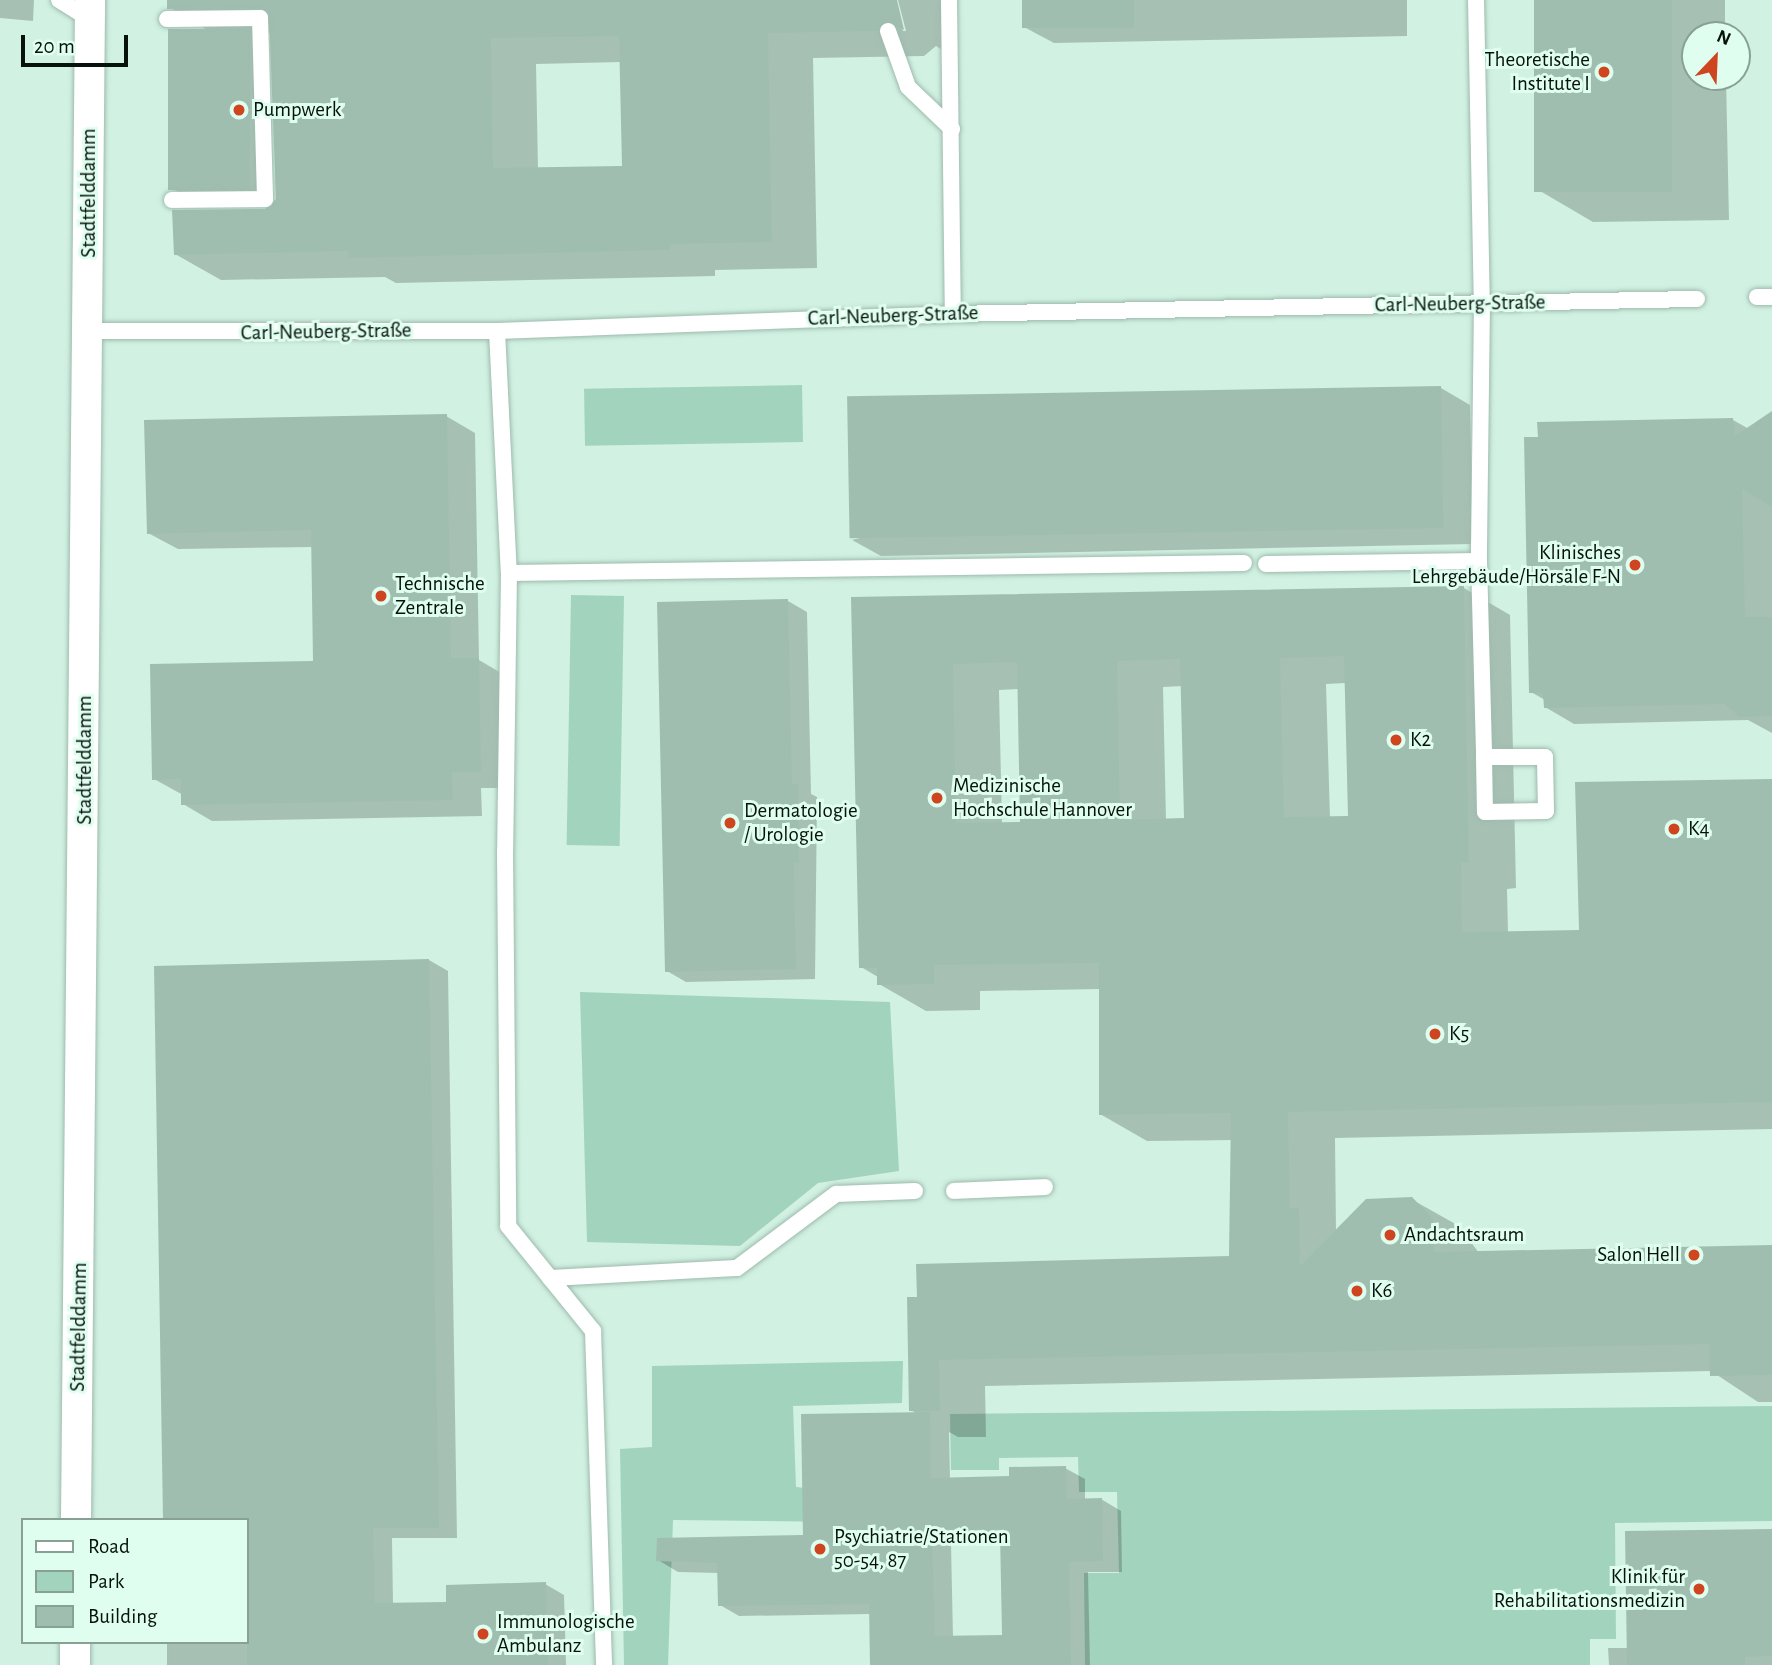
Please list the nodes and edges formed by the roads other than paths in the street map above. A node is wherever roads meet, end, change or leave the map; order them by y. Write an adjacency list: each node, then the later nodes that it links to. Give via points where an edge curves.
1 (59, 0): 4 (lane)
2 (948, 0): 7 (lane)
3 (1476, 0): 10 (lane)
4 (90, 9): 12 (street, Stadtfelddamm)
5 (167, 19): 8 (lane, via 260,18 265,200)
6 (888, 31): 7 (lane, via 908,87)
7 (952, 129): 11 (lane)
8 (172, 200)
9 (1697, 299): 10 (lane, Carl-Neuberg-Straße)
10 (1482, 303): 11 (lane, Carl-Neuberg-Straße); 14 (lane)
11 (953, 314): 13 (lane, Carl-Neuberg-Straße)
12 (89, 331): 13 (lane, Carl-Neuberg-Straße); 23 (street, Stadtfelddamm)
13 (497, 331): 17 (lane)
14 (1479, 561): 16 (lane); 18 (lane)
15 (1244, 563): 17 (lane)
16 (1266, 564)
17 (509, 573): 22 (lane, via 505,851 508,1226)
18 (1484, 757): 18 (lane, via 1545,757 1546,811 1485,812)
19 (1045, 1187): 21 (lane)
20 (915, 1191): 22 (lane, via 836,1194 737,1268)
21 (954, 1191)
22 (550, 1278): 26 (lane, via 593,1331)
23 (76, 1518)
24 (75, 1644): 25 (street)
25 (75, 1665)
26 (604, 1665)

